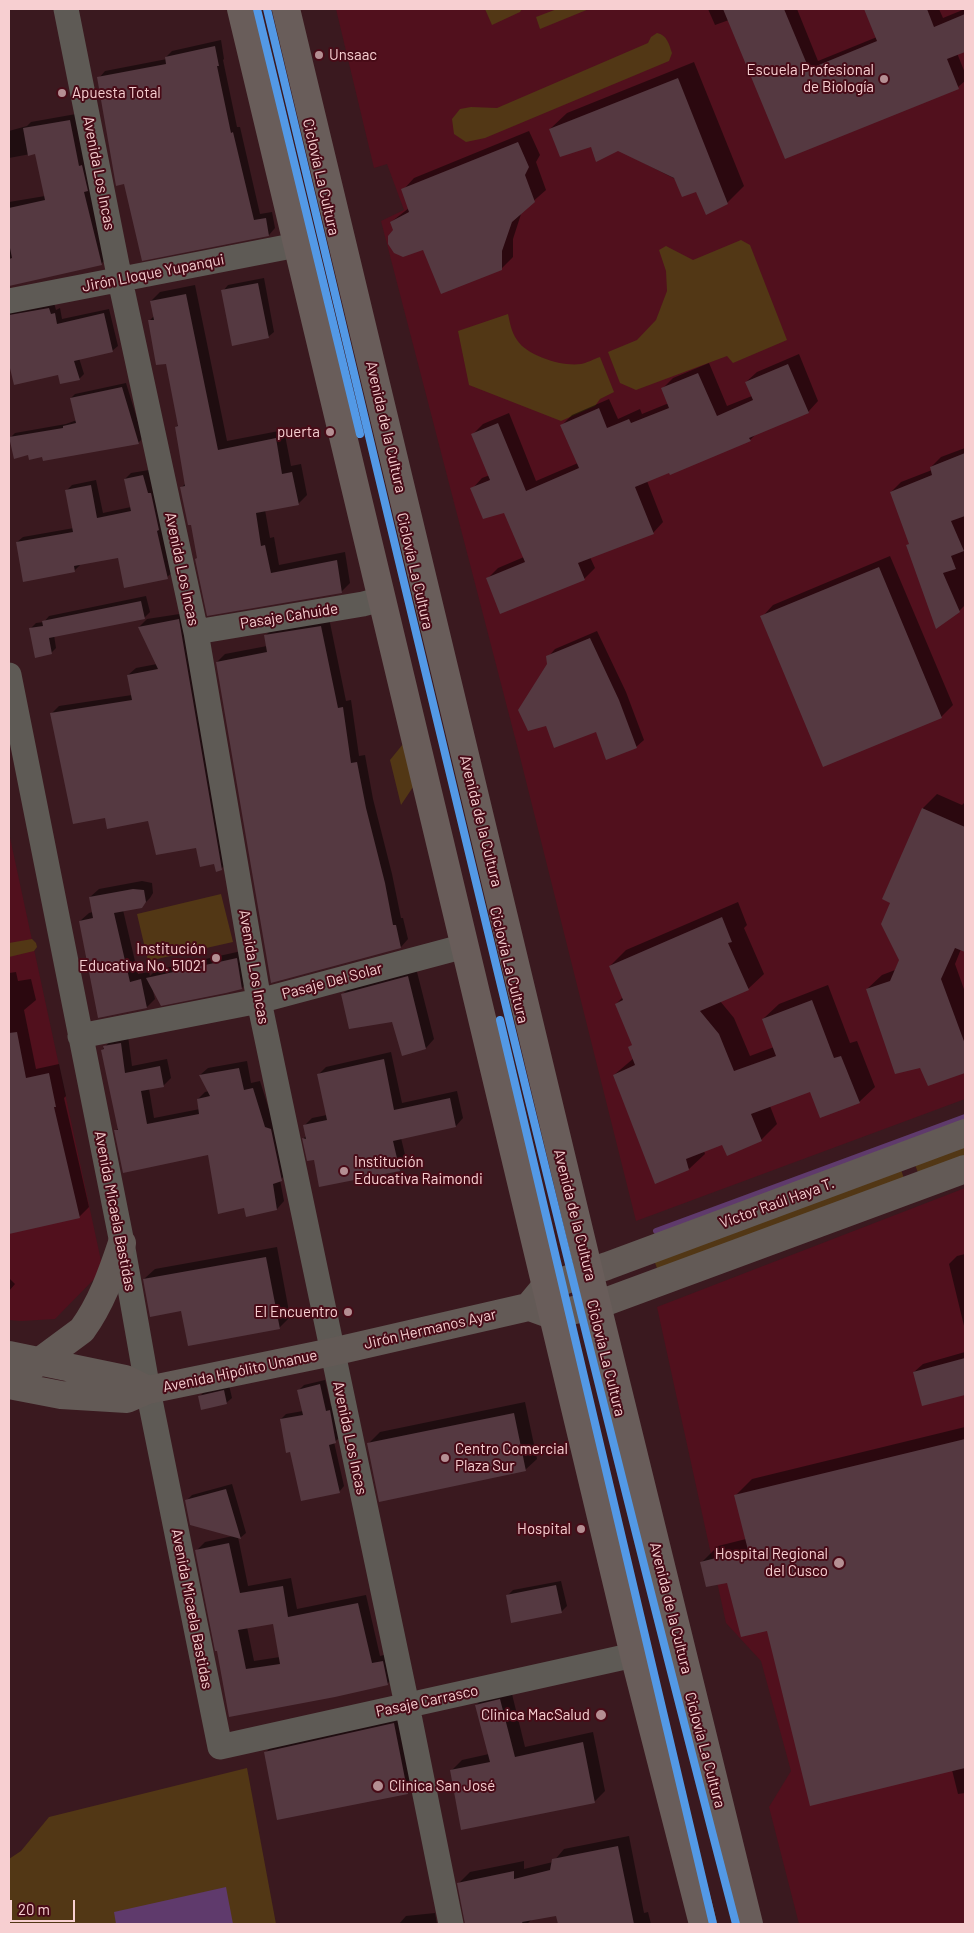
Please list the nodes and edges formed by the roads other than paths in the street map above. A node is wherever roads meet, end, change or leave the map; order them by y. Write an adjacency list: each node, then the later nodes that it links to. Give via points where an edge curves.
1 (66, 9): 5 (street, Avenida Los Incas)
2 (241, 9): 4 (highway)
3 (286, 9): 16 (highway, Avenida de la Cultura)
4 (297, 245): 5 (street, Jirón Lloque Yupanqui); 7 (highway)
5 (120, 280): 6 (street, Jirón Lloque Yupanqui); 8 (street, Avenida Los Incas)
6 (9, 301)
7 (382, 600): 8 (street, Pasaje Cahuide); 10 (highway)
8 (196, 632): 11 (street, Avenida Los Incas)
9 (9, 675): 12 (street, Avenida Micaela Bastidas)
10 (465, 946): 11 (street, Pasaje Del Solar); 17 (highway)
11 (259, 1001): 12 (street, Pasaje Del Solar); 19 (street, Avenida Los Incas)
12 (80, 1036): 15 (street, Avenida Micaela Bastidas)
13 (965, 1133): 16 (street, Victor Raúl Haya T.)
14 (965, 1169): 18 (street)
15 (122, 1243): 21 (street, via 90,1319 82,1330); 23 (street, Avenida Micaela Bastidas)
16 (589, 1272): 17 (street, Victor Raúl Haya T.); 18 (highway, Avenida de la Cultura)
17 (542, 1303): 18 (street); 19 (street, Jirón Hermanos Ayar); 24 (highway)
18 (597, 1305): 29 (highway, Avenida de la Cultura)
19 (332, 1352): 23 (street, Avenida Hipólito Unanue); 25 (street, Avenida Los Incas)
20 (9, 1355): 21 (street, Avenida Hipólito Unanue)
21 (40, 1362): 22 (street); 23 (street, Avenida Hipólito Unanue, via 125,1378)
22 (9, 1384): 23 (street, Avenida Hipólito Unanue, via 61,1394 127,1399)
23 (148, 1390): 26 (street, Avenida Micaela Bastidas)
24 (634, 1655): 25 (street, Pasaje Carrasco); 28 (highway)
25 (407, 1705): 26 (street, Pasaje Carrasco); 27 (street, Avenida Los Incas)
26 (220, 1747)
27 (451, 1924)
28 (703, 1924)
29 (749, 1924)

